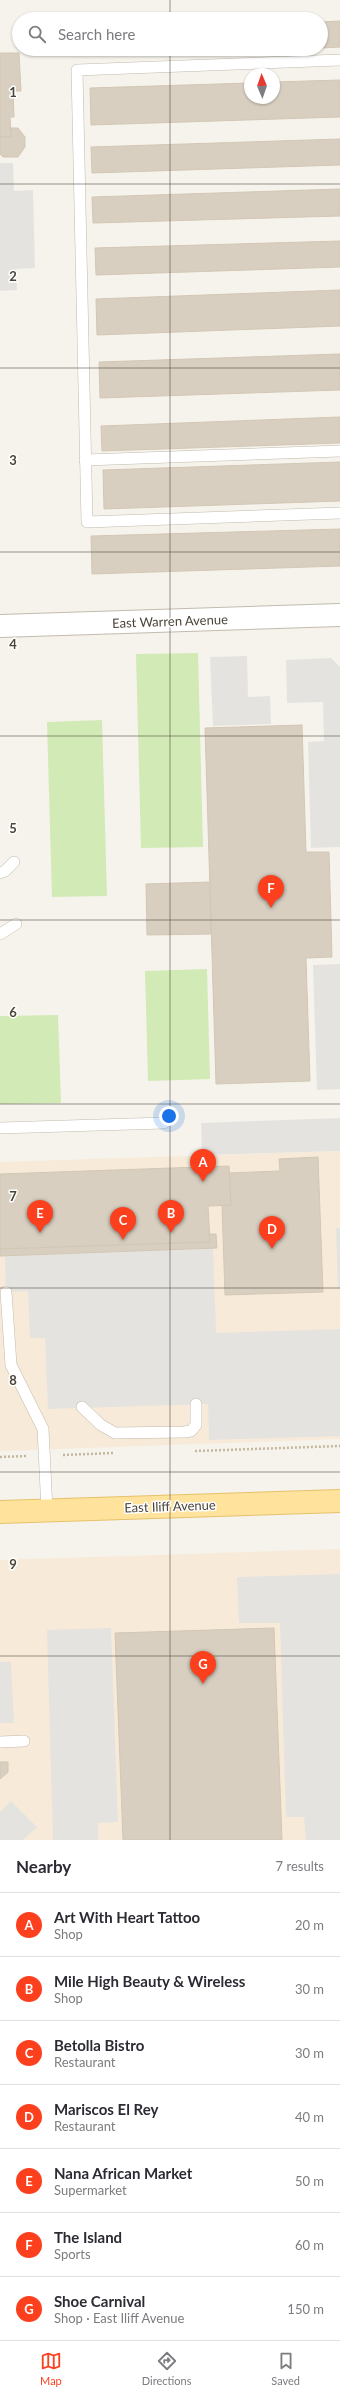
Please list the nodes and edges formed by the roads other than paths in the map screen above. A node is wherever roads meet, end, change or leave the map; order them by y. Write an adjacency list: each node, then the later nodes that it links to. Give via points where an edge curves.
1 (340, 60): 3 (lane, via 77,70)
2 (340, 451): 3 (lane)
3 (85, 460): 4 (lane, via 87,522)
4 (340, 513)
5 (340, 615): 6 (street, East Warren Avenue)
6 (0, 626)
7 (14, 862): 8 (lane)
8 (0, 873)
9 (16, 924): 10 (lane)
10 (0, 934)
11 (164, 1123): 12 (lane)
12 (0, 1128)
13 (6, 1292): 17 (lane, via 11,1365 43,1429)
14 (196, 1404): 15 (lane, via 195,1427 188,1432 169,1433 115,1434)
15 (82, 1408)
16 (340, 1501): 17 (main road, East Iliff Avenue)
17 (46, 1510): 18 (main road, East Iliff Avenue)
18 (0, 1512)
19 (24, 1741): 20 (lane)
20 (0, 1742)

